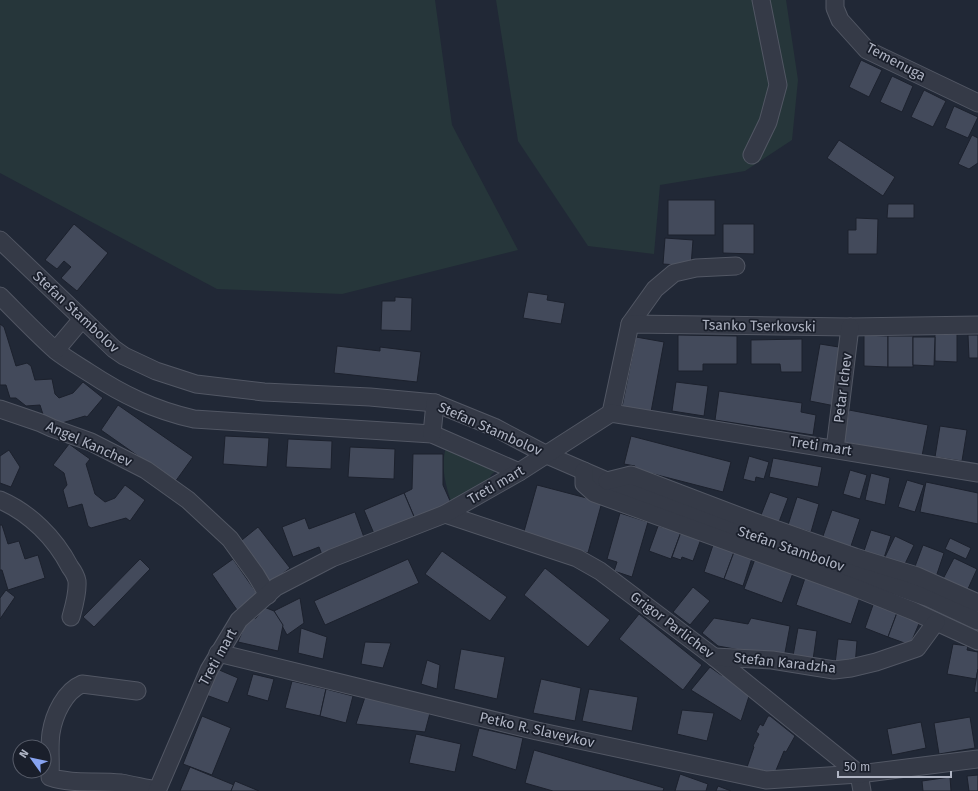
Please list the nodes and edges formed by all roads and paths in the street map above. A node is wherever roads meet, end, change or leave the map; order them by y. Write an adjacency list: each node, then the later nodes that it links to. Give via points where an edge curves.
1 (761, 0): 4 (street, via 778,85 768,122)
2 (835, 0): 3 (street, Temenuga, via 840,20 867,50)
3 (978, 103)
4 (752, 155)
5 (0, 240): 8 (street, Stefan Stambolov)
6 (736, 266): 9 (street, via 696,268 674,273 655,289)
7 (0, 296): 12 (street, Stefan Stambolov)
8 (82, 319): 12 (street); 13 (street, Stefan Stambolov, via 124,356 160,373 196,384 264,392)
9 (630, 324): 11 (street, Tsanko Tserkovski); 15 (street)
10 (978, 325): 11 (street, Tsanko Tserkovski)
11 (850, 327): 17 (street, Petar Ichev)
12 (56, 350): 16 (street, Stefan Stambolov, via 128,397 194,419)
13 (435, 403): 16 (street); 18 (street, Stefan Stambolov, via 494,427)
14 (4, 407): 25 (street, Angel Kanchev, via 91,442 146,470 182,495 230,539)
15 (611, 413): 17 (street, Treti mart); 18 (street, Treti mart)
16 (432, 434): 20 (street, Stefan Stambolov)
17 (835, 449): 21 (street, Treti mart)
18 (547, 455): 19 (street, Stefan Stambolov); 20 (street, Treti mart)
19 (584, 471): 22 (street, Stefan Stambolov); 29 (street, via 584,484 594,493 853,587)
20 (519, 472): 24 (street, Treti mart)
21 (978, 472)
22 (607, 481): 26 (street, via 631,475 752,521 917,576); 28 (street, Stefan Stambolov, via 929,598)
23 (0, 500): 27 (street, via 31,519 63,553 77,580 75,605)
24 (445, 514): 25 (street, Treti mart, via 332,558 276,587); 32 (street, Grigor Parlichev, via 577,558 600,571)
25 (268, 595): 31 (street, Treti mart, via 239,620)
26 (978, 603)
27 (71, 617)
28 (978, 621)
29 (936, 622): 30 (street); 32 (street, Stefan Karadzha, via 917,648 851,668 834,670 772,660)
30 (978, 640)
31 (218, 653): 36 (street, Petko R. Slaveykov); 37 (street, Treti mart)
32 (714, 657): 35 (street, Grigor Parlichev)
33 (137, 691): 37 (street, via 82,684 75,687 56,715 52,732 50,777 120,783)
34 (978, 759): 35 (street, Petko R. Slaveykov)
35 (860, 783): 36 (street, Petko R. Slaveykov)
36 (762, 786)
37 (157, 790)

